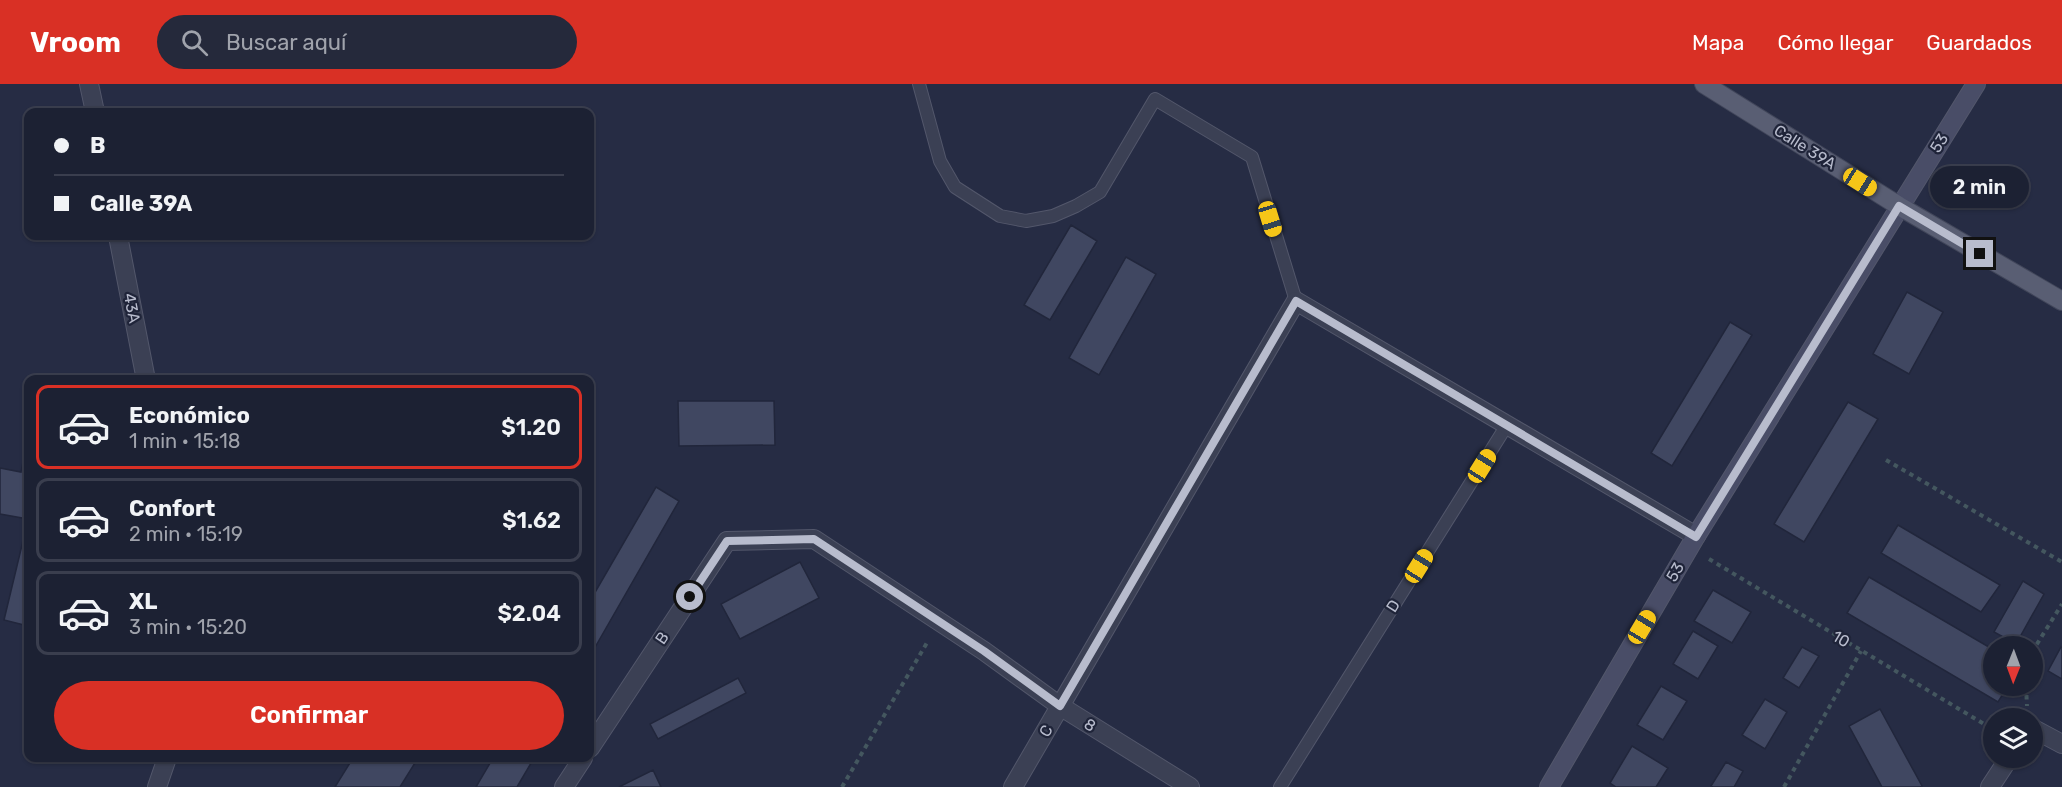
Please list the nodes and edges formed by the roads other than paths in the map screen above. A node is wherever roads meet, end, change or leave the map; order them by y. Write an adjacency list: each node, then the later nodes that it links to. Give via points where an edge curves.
1 (89, 84): 5 (street)
2 (919, 84): 8 (lane, via 940,161 955,187 1000,216 1026,221 1053,216 1100,192 1155,99 1252,157)
3 (1704, 84): 6 (main road, Calle 39A)
4 (1976, 84): 6 (street, 53)
5 (93, 108)
6 (1899, 206): 9 (main road, Calle 39A); 13 (street, 53)
7 (119, 240): 10 (street, 43A)
8 (1296, 301): 11 (street); 14 (street, C)
9 (2062, 301)
10 (145, 375)
11 (1507, 425): 13 (street); 25 (lane, D)
12 (814, 539): 14 (street, 8); 16 (street, B, via 727,541)
13 (1692, 542): 26 (street, 53)
14 (1060, 706): 23 (street, C); 24 (street, 8)
15 (2043, 734): 17 (street)
16 (594, 742)
17 (2062, 744)
18 (166, 762): 21 (street)
19 (580, 762): 22 (street)
20 (2002, 768): 27 (street)
21 (157, 787)
22 (564, 787)
23 (1013, 787)
24 (1190, 787)
25 (1280, 787)
26 (1549, 787)
27 (1990, 787)

